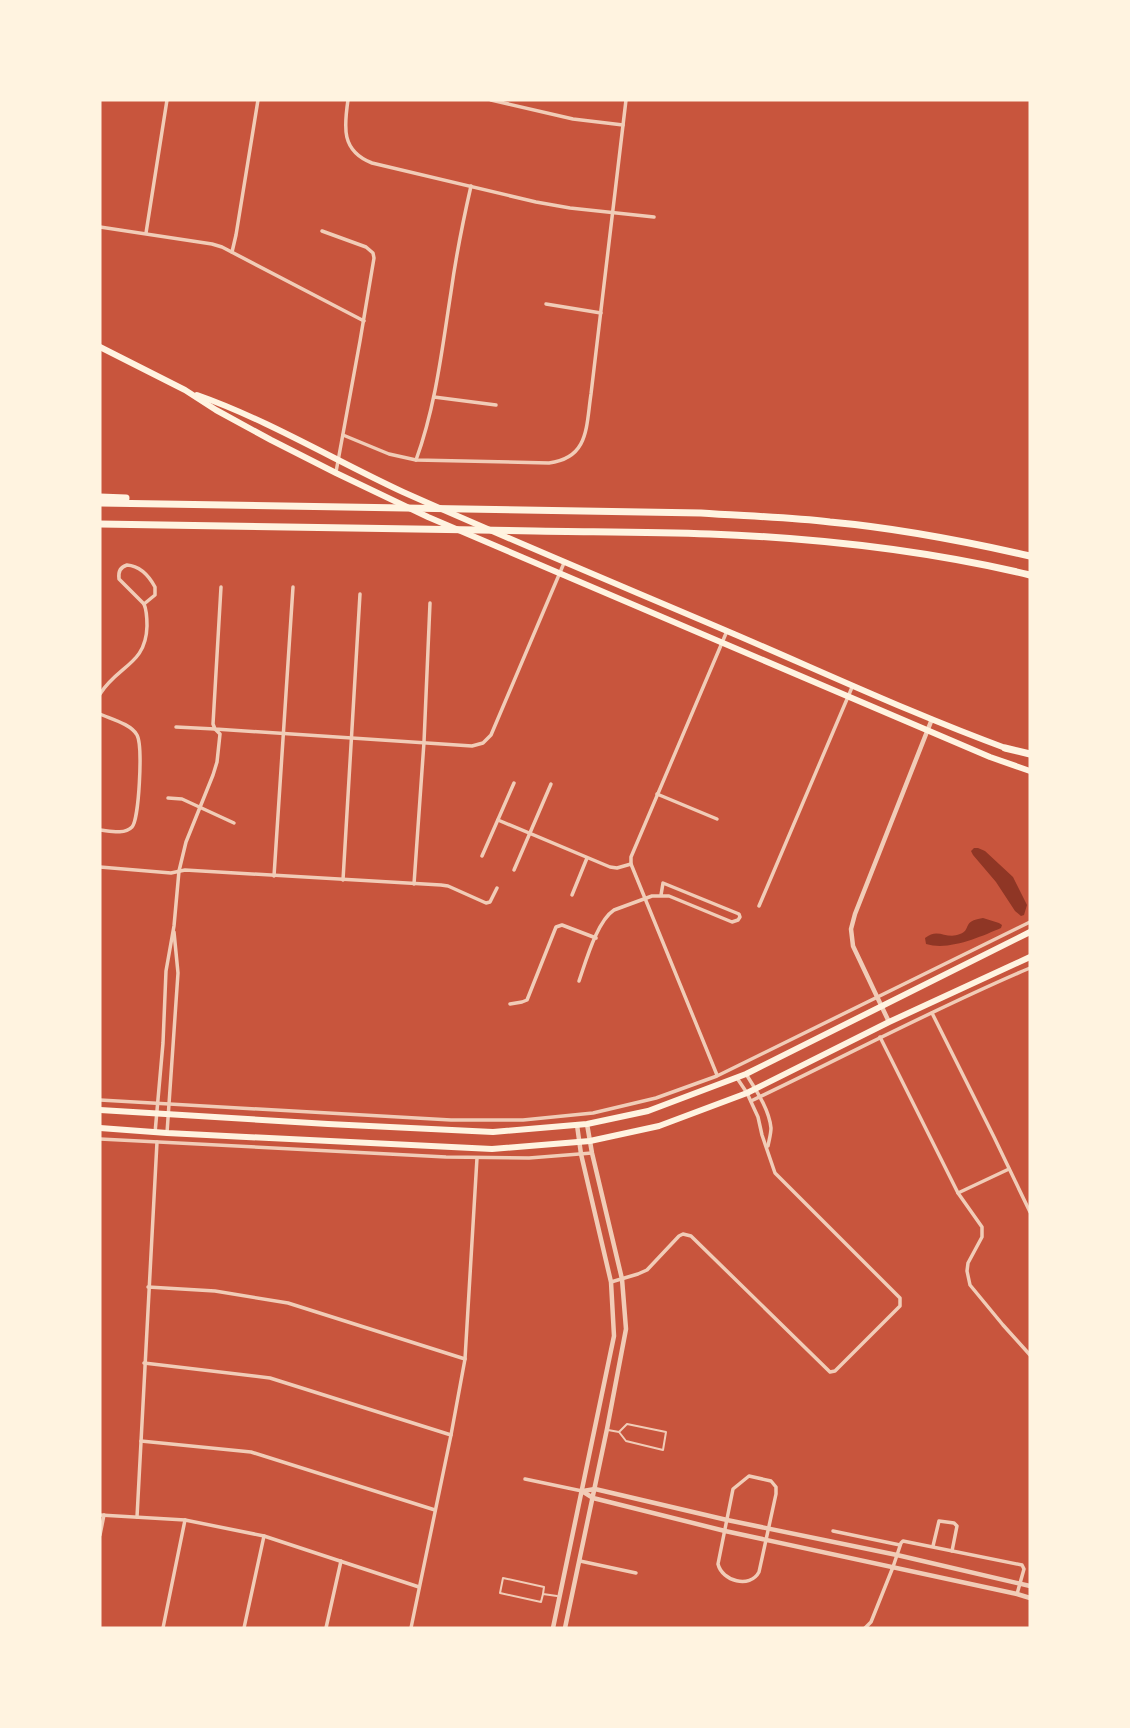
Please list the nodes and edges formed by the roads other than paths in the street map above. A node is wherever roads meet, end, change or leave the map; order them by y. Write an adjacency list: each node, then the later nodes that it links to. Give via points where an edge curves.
1 (167, 100): 13 (street)
2 (258, 100): 14 (street)
3 (348, 100): 7 (street, via 345,131 361,157)
4 (491, 100): 6 (street)
5 (626, 100): 6 (street)
6 (623, 125): 8 (street)
7 (471, 186): 8 (street, via 536,202); 20 (street)
8 (614, 213): 9 (street); 16 (street)
9 (654, 216)
10 (100, 227): 12 (street); 13 (street)
11 (322, 231): 17 (street, via 373,253)
12 (100, 233)
13 (146, 233): 14 (street)
14 (232, 252): 17 (street)
15 (546, 304): 16 (street)
16 (601, 313): 24 (street, via 585,434 575,454 549,463)
17 (364, 321): 22 (street)
18 (100, 347): 19 (main road)
19 (185, 390): 23 (main road); 25 (main road)
20 (434, 397): 21 (street); 24 (street)
21 (496, 405)
22 (343, 435): 23 (street); 24 (street)
23 (338, 460): 25 (street); 31 (main road)
24 (416, 460)
25 (336, 473): 32 (main road)
26 (100, 496): 28 (highway)
27 (100, 503): 28 (highway)
28 (207, 504): 30 (highway, via 701,513 831,522)
29 (100, 525): 33 (highway, via 709,534 876,547)
30 (1030, 556)
31 (564, 563): 32 (street); 39 (main road)
32 (559, 573): 40 (main road); 51 (street, via 488,740 477,745)
33 (1030, 575)
34 (221, 587): 47 (street)
35 (293, 587): 49 (street)
36 (360, 594): 50 (street)
37 (430, 603): 51 (street)
38 (144, 604): 38 (street, via 155,595 152,581 138,567 124,566 119,579); 42 (street, via 144,647)
39 (727, 631): 40 (street); 41 (main road)
40 (722, 643): 43 (main road); 57 (street)
41 (853, 685): 43 (street); 45 (main road)
42 (100, 694)
43 (848, 697): 48 (main road); 78 (street)
44 (100, 714): 63 (street, via 130,727 140,742 135,822 125,831)
45 (932, 719): 48 (street); 52 (main road)
46 (176, 727): 47 (street)
47 (215, 729): 49 (street); 59 (street, via 220,734 217,762)
48 (928, 730): 54 (main road); 86 (street, via 851,929 853,946)
49 (283, 733): 50 (street); 71 (street)
50 (352, 737): 51 (street); 72 (street)
51 (424, 742): 73 (street)
52 (1005, 748): 53 (highway)
53 (1030, 755)
54 (1030, 771)
55 (514, 783): 61 (street)
56 (551, 784): 64 (street)
57 (657, 794): 60 (street); 67 (street, via 632,850)
58 (168, 797): 59 (street)
59 (200, 807): 62 (street); 70 (street)
60 (717, 819)
61 (498, 820): 64 (street); 65 (street)
62 (234, 823)
63 (100, 831)
64 (530, 834): 66 (street); 69 (street)
65 (482, 856)
66 (587, 858): 67 (street, via 617,868); 75 (street)
67 (631, 864): 77 (street)
68 (100, 867): 70 (street)
69 (514, 870)
70 (179, 871): 71 (street); 80 (street)
71 (274, 876): 72 (street)
72 (343, 880): 73 (street)
73 (414, 884): 74 (street, via 448,886 486,903)
74 (497, 888)
75 (572, 895)
76 (661, 895): 76 (street, via 732,922 740,917 663,883); 77 (street)
77 (645, 899): 82 (street, via 608,914); 94 (street)
78 (760, 906)
79 (1030, 922): 86 (street)
80 (174, 926): 101 (street, via 166,971); 102 (street, via 178,973)
81 (1030, 932): 88 (main road)
82 (596, 938): 85 (street); 87 (street, via 562,925 556,927 527,1000)
83 (1030, 957): 90 (main road)
84 (1030, 968): 89 (street)
85 (579, 981)
86 (878, 998): 88 (street); 94 (street)
87 (510, 1004)
88 (882, 1007): 90 (street); 93 (main road)
89 (931, 1013): 91 (street); 123 (street)
90 (889, 1022): 91 (street); 96 (main road)
91 (893, 1031): 92 (street)
92 (880, 1037): 98 (street); 124 (street)
93 (746, 1074): 95 (main road); 96 (street)
94 (717, 1076): 106 (street, via 656,1098)
95 (737, 1077): 97 (street); 108 (main road, via 648,1111)
96 (755, 1089): 97 (main road); 98 (street)
97 (747, 1093): 100 (street); 115 (main road, via 659,1126)
98 (759, 1097): 100 (street); 119 (street, via 771,1131)
99 (100, 1100): 101 (street)
100 (751, 1101): 119 (street)
101 (157, 1103): 102 (street); 104 (street)
102 (170, 1104): 105 (street); 107 (street, via 451,1120)
103 (100, 1110): 104 (main road)
104 (157, 1113): 105 (main road); 111 (street)
105 (169, 1114): 109 (main road, via 493,1132); 112 (street)
106 (586, 1114): 107 (street); 108 (street)
107 (576, 1115): 109 (street)
108 (587, 1124): 109 (main road); 115 (street)
109 (577, 1125): 117 (street)
110 (100, 1128): 111 (main road)
111 (155, 1133): 112 (main road)
112 (167, 1133): 113 (main road)
113 (268, 1138): 117 (main road, via 492,1149); 118 (main road)
114 (100, 1139): 116 (street)
115 (590, 1141): 117 (main road); 120 (street)
116 (157, 1142): 118 (street); 128 (street)
117 (580, 1143): 121 (street)
118 (267, 1148): 122 (street)
119 (767, 1148): 126 (street, via 778,1176 900,1298 898,1309 835,1371 827,1371 691,1236 679,1236 647,1270)
120 (592, 1153): 121 (street); 126 (street)
121 (581, 1154): 122 (street); 127 (street)
122 (477, 1158): 130 (street)
123 (1009, 1169): 124 (street); 125 (street)
124 (958, 1193): 129 (street, via 983,1232 968,1263 970,1285)
125 (1030, 1212)
126 (622, 1279): 127 (street); 132 (street, via 626,1329)
127 (611, 1282): 138 (street, via 614,1336)
128 (149, 1287): 130 (street, via 215,1291 288,1303); 131 (street)
129 (1030, 1355)
130 (465, 1359): 134 (street)
131 (145, 1363): 134 (street, via 271,1378); 135 (street)
132 (607, 1429): 133 (lane); 137 (street)
133 (619, 1432): 133 (lane, via 626,1441 663,1450 666,1432 628,1424)
134 (451, 1435): 140 (street)
135 (141, 1441): 140 (street, via 251,1452); 142 (street)
136 (526, 1479): 138 (street)
137 (594, 1489): 138 (street); 139 (street); 144 (street)
138 (582, 1491): 139 (street); 162 (street)
139 (593, 1498): 144 (street); 154 (street)
140 (435, 1510): 159 (street)
141 (102, 1515): 142 (street); 147 (street)
142 (137, 1517): 143 (street)
143 (185, 1520): 148 (street); 165 (street)
144 (726, 1525): 146 (street); 146 (street); 146 (street, via 718,1564 726,1576 743,1581 757,1575); 146 (street, via 733,1489 751,1476 769,1480 776,1488)
145 (833, 1531): 149 (street)
146 (767, 1534): 152 (street); 155 (street)
147 (100, 1535)
148 (264, 1536): 153 (street); 166 (street)
149 (900, 1545): 150 (street, via 903,1541); 152 (street)
150 (932, 1547): 151 (street); 151 (street, via 939,1521 954,1523)
151 (952, 1551): 157 (street, via 1022,1565)
152 (897, 1555): 155 (street); 157 (street)
153 (341, 1561): 159 (street); 167 (street)
154 (580, 1561): 156 (street); 164 (street)
155 (893, 1567): 161 (street); 171 (street)
156 (635, 1573)
157 (1020, 1582): 158 (street); 161 (street)
158 (1030, 1586)
159 (419, 1587): 168 (street)
160 (543, 1594): 160 (lane, via 541,1602 500,1593 503,1578 544,1587); 162 (lane)
161 (1017, 1594): 163 (street)
162 (560, 1597): 164 (street); 169 (street)
163 (1030, 1598)
164 (571, 1599): 170 (street)
165 (163, 1628)
166 (244, 1628)
167 (326, 1628)
168 (411, 1628)
169 (553, 1628)
170 (565, 1628)
171 (865, 1628)

